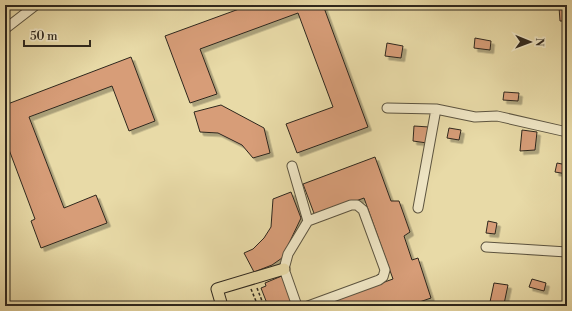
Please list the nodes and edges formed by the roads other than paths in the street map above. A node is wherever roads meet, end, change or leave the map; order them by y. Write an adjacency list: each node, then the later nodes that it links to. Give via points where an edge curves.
1 (36, 5): 2 (street)
2 (5, 29)
3 (386, 108): 4 (street)
4 (436, 109): 5 (street, via 475,117 497,116); 7 (street)
5 (567, 132)
6 (292, 166): 8 (street)
7 (418, 208)
8 (308, 221): 13 (street, via 288,254); 16 (street, via 357,205 363,210 385,270 379,280)
9 (567, 246): 11 (street)
10 (486, 247): 11 (street)
11 (566, 252): 12 (street)
12 (567, 258)
13 (284, 269): 14 (main road, via 217,289); 15 (street)
14 (222, 306)
15 (297, 306)
16 (308, 306)

